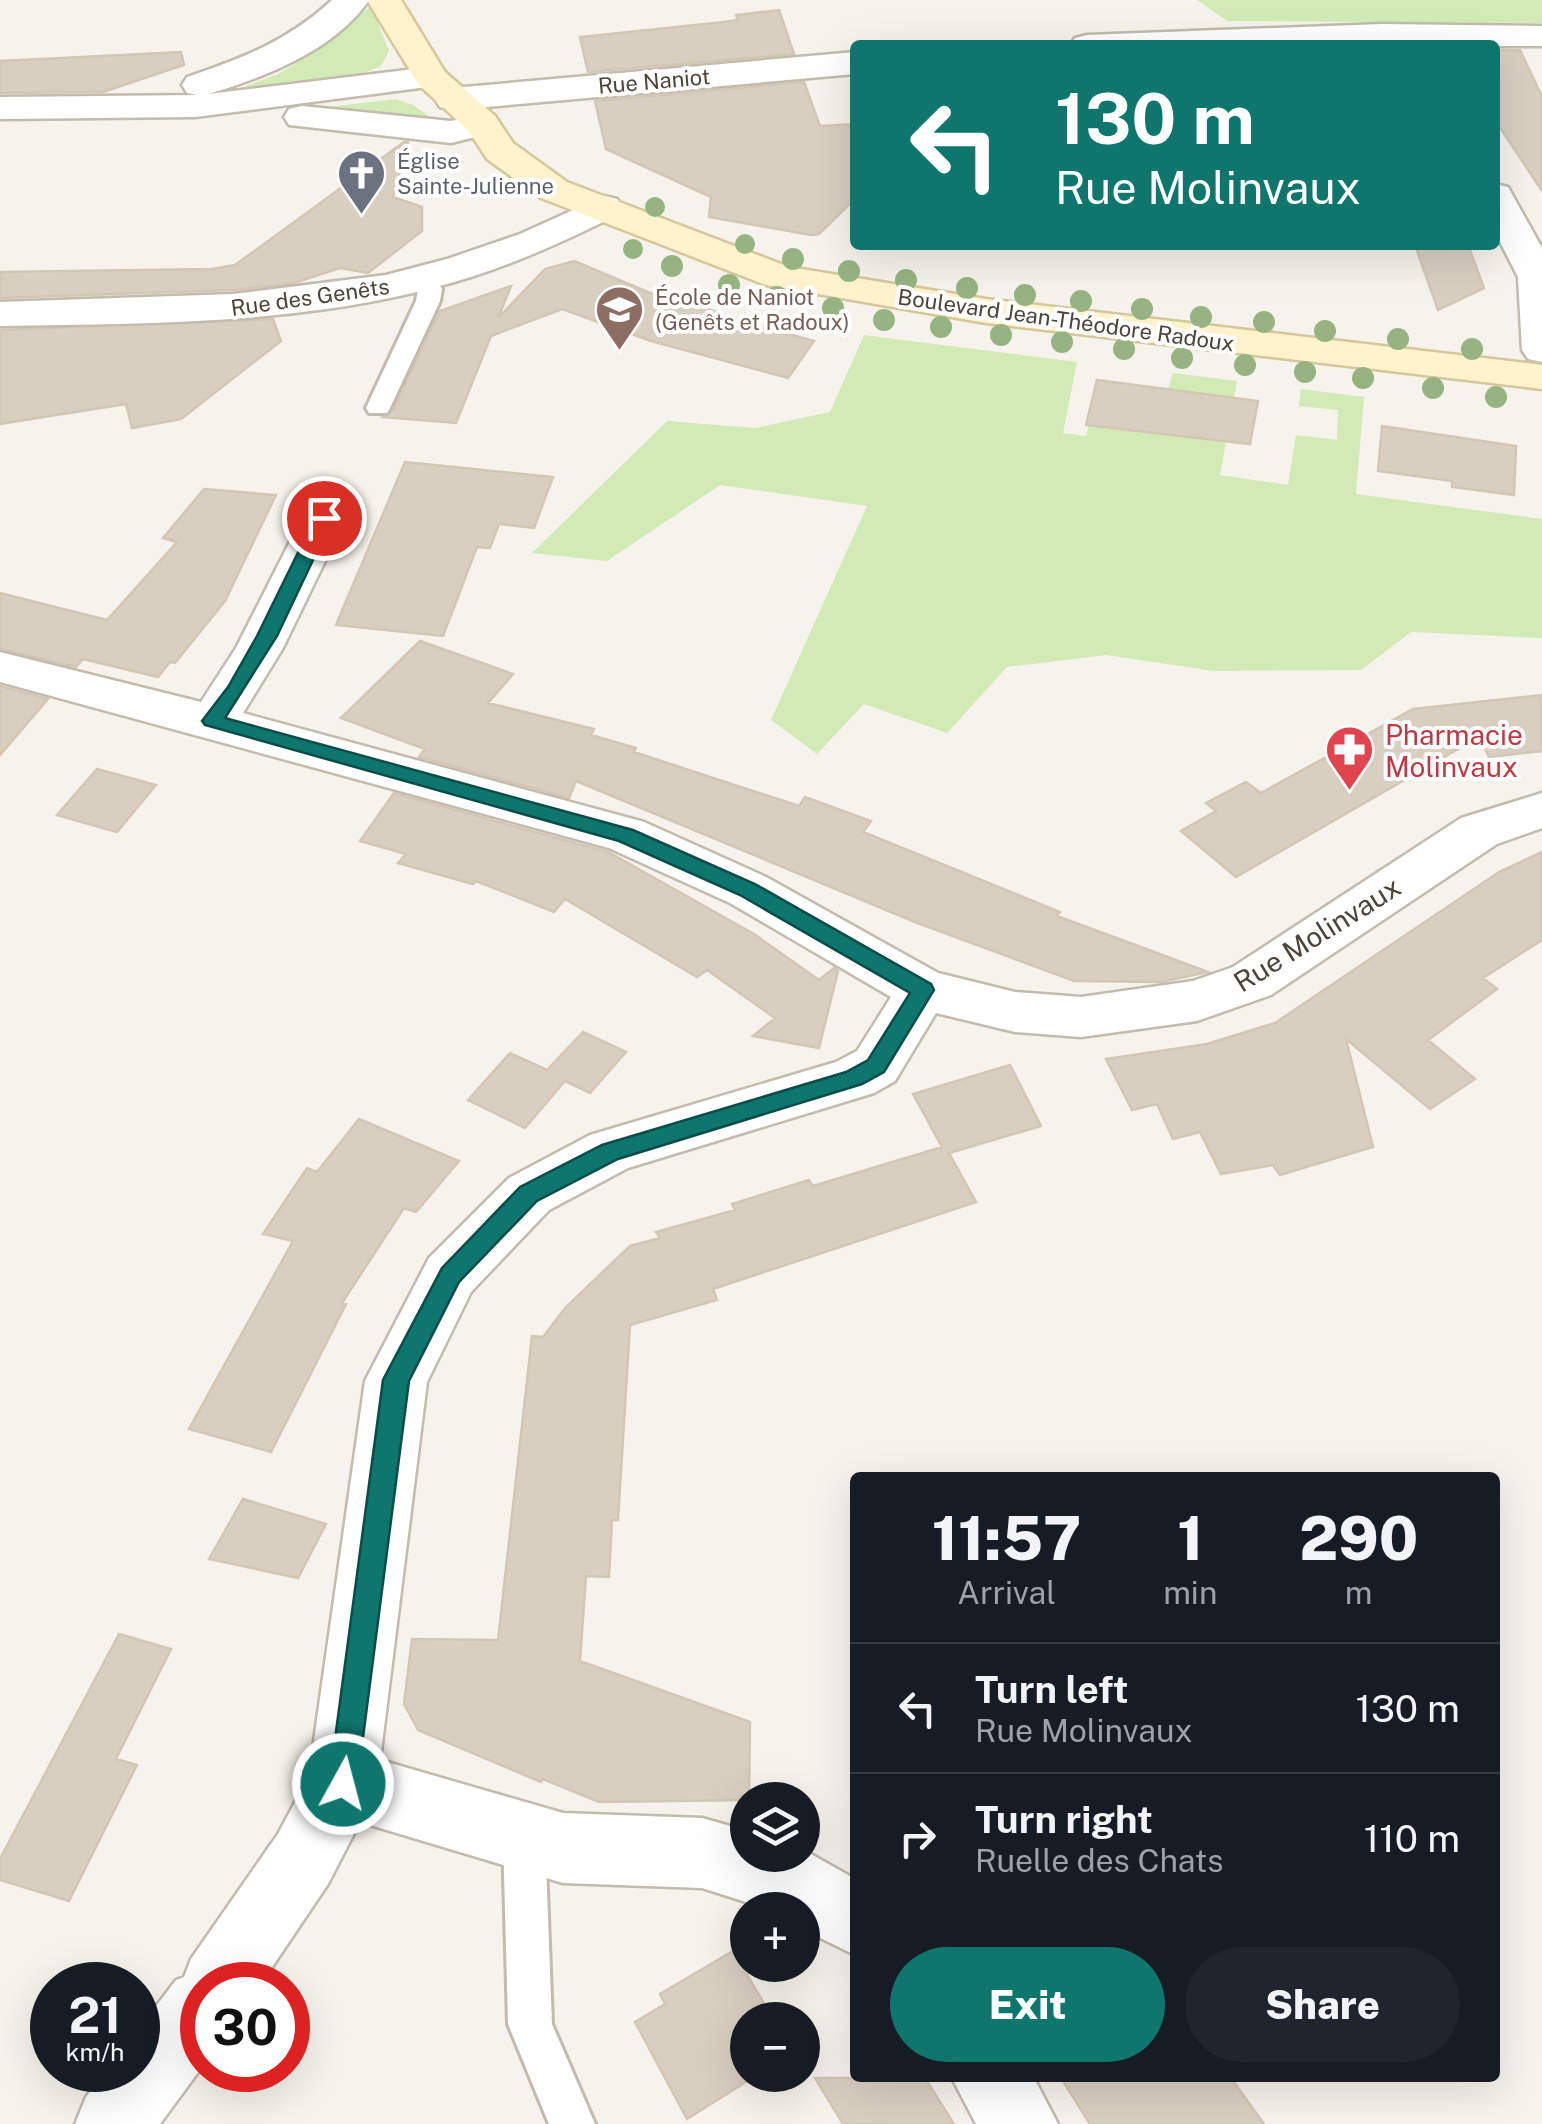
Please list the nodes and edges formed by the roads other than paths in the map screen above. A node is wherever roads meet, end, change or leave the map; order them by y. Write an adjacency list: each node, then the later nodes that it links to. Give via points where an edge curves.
1 (352, 0): 8 (street, Rue Naniot, via 312,37)
2 (384, 0): 6 (street)
3 (1542, 36): 4 (street)
4 (1386, 40)
5 (850, 63): 6 (street, Rue Naniot)
6 (442, 89): 7 (street, Rue Naniot); 10 (street, Boulevard Jean-Théodore Radoux)
7 (254, 99): 8 (street, Rue Naniot); 10 (street, Rue Naniot, via 284,116 451,132)
8 (155, 106): 9 (street, Rue Naniot)
9 (0, 108)
10 (482, 124): 12 (street, Boulevard Jean-Théodore Radoux, via 500,150 554,190)
11 (1500, 205): 15 (street, via 1538,277)
12 (604, 207): 13 (street, Rue des Genêts, via 531,245); 16 (street, Boulevard Jean-Théodore Radoux, via 725,257 820,286)
13 (425, 280): 14 (street, Rue des Genêts, via 239,309); 17 (lane, via 428,301)
14 (0, 314)
15 (1542, 350)
16 (1542, 377)
17 (378, 408)
18 (324, 518): 20 (street, via 267,636)
19 (0, 667): 20 (street, Rue Molinvaux)
20 (212, 721): 22 (street, Rue Molinvaux, via 626,835 748,890)
21 (1542, 810): 22 (street, Rue Molinvaux, via 1479,832 1252,981 1197,1001 1081,1017 1015,1012)
22 (923, 990): 23 (street, via 876,1066 610,1152 529,1194 450,1275 396,1380)
23 (343, 1784): 24 (street); 26 (street, via 303,1859)
24 (524, 1836): 25 (street, via 563,1848 702,1852 777,1874); 30 (lane, via 530,2024)
25 (850, 1916)
26 (233, 1962)
27 (180, 2035): 29 (street)
28 (993, 2082): 31 (street)
29 (112, 2124)
30 (572, 2124)
31 (1020, 2124)

